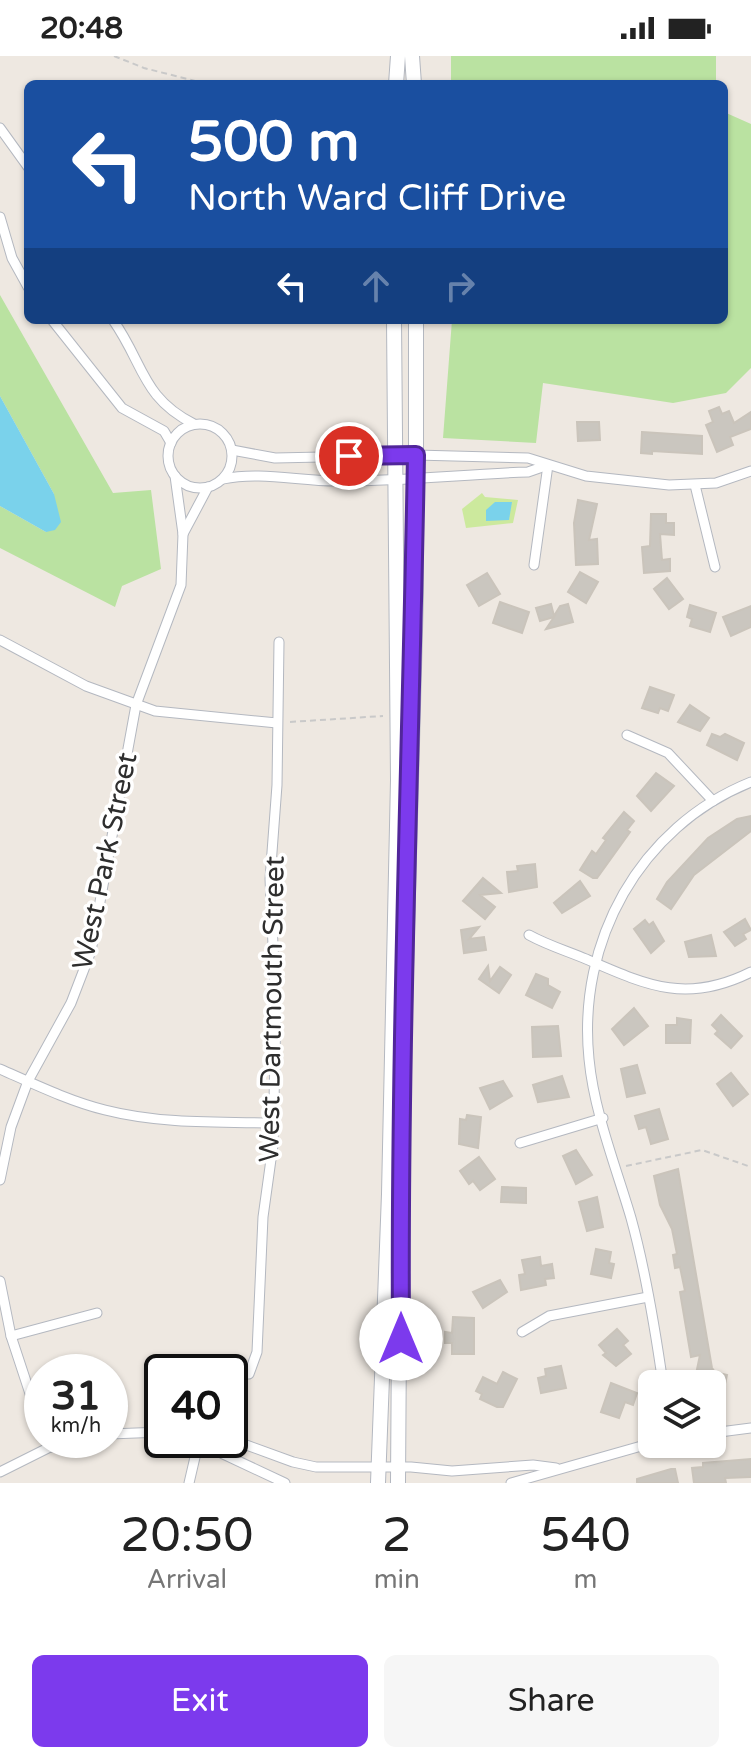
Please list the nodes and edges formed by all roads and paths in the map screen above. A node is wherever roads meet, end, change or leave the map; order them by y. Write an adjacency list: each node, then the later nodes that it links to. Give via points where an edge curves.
1 (114, 56): 4 (path)
2 (398, 56): 5 (street)
3 (412, 56): 6 (street)
4 (191, 80)
5 (396, 80)
6 (414, 80)
7 (0, 128): 8 (street)
8 (24, 161)
9 (0, 217): 10 (street)
10 (24, 280)
11 (55, 324): 16 (street, via 122,408 164,431)
12 (115, 324): 15 (street, via 153,395)
13 (394, 324): 19 (street)
14 (416, 324): 18 (street)
15 (194, 424): 16 (street); 17 (street, via 222,432)
16 (171, 443): 22 (street, via 169,465)
17 (232, 450): 19 (street, via 275,458); 23 (street, via 230,470)
18 (416, 455): 19 (street); 20 (street, via 528,458); 24 (street)
19 (394, 456): 25 (street)
20 (548, 465): 24 (street, via 528,472); 26 (street, via 586,476); 29 (street)
21 (751, 471): 26 (street)
22 (175, 476): 27 (street, via 192,488); 28 (street, West Park Street)
23 (223, 479): 25 (street, via 240,475); 27 (street)
24 (416, 479): 25 (street); 68 (street)
25 (395, 480): 34 (street)
26 (695, 485): 30 (street)
27 (208, 487): 28 (street, West Park Street)
28 (183, 534): 33 (street, West Park Street, via 181,585)
29 (534, 565)
30 (715, 567)
31 (279, 642): 35 (street, West Dartmouth Street)
32 (1, 643): 33 (street)
33 (136, 705): 35 (street); 43 (street, West Park Street, via 91,951 71,1003)
34 (398, 716): 35 (path); 67 (street)
35 (277, 723): 45 (street, West Dartmouth Street, via 270,879 276,1011)
36 (627, 735): 38 (street, via 668,753)
37 (751, 782): 38 (street)
38 (713, 801): 40 (street, via 664,838 634,875)
39 (529, 935): 40 (street)
40 (594, 963): 41 (street, via 684,991); 44 (street, via 586,1032)
41 (750, 975)
42 (0, 1069): 43 (street)
43 (28, 1081): 45 (street, via 130,1115); 49 (street, West Park Street)
44 (603, 1118): 46 (street); 48 (street)
45 (273, 1123): 56 (street, West Dartmouth Street, via 260,1324)
46 (520, 1143)
47 (751, 1167): 48 (path, via 702,1150)
48 (617, 1168): 51 (street)
49 (0, 1180)
50 (0, 1281): 54 (street)
51 (648, 1297): 53 (street, via 549,1316); 55 (street)
52 (97, 1313): 54 (street)
53 (522, 1332)
54 (11, 1336): 57 (street)
55 (661, 1370)
56 (249, 1374)
57 (24, 1375)
58 (751, 1428): 59 (street)
59 (726, 1431)
60 (248, 1446): 67 (street, via 293,1462)
61 (638, 1447): 65 (street)
62 (24, 1458): 66 (street)
63 (195, 1458): 69 (street)
64 (232, 1458): 70 (street)
65 (556, 1468): 68 (street, via 533,1465); 71 (street)
66 (0, 1472)
67 (378, 1475): 68 (street)
68 (398, 1475)
69 (189, 1483)
70 (285, 1483)
71 (511, 1483)

